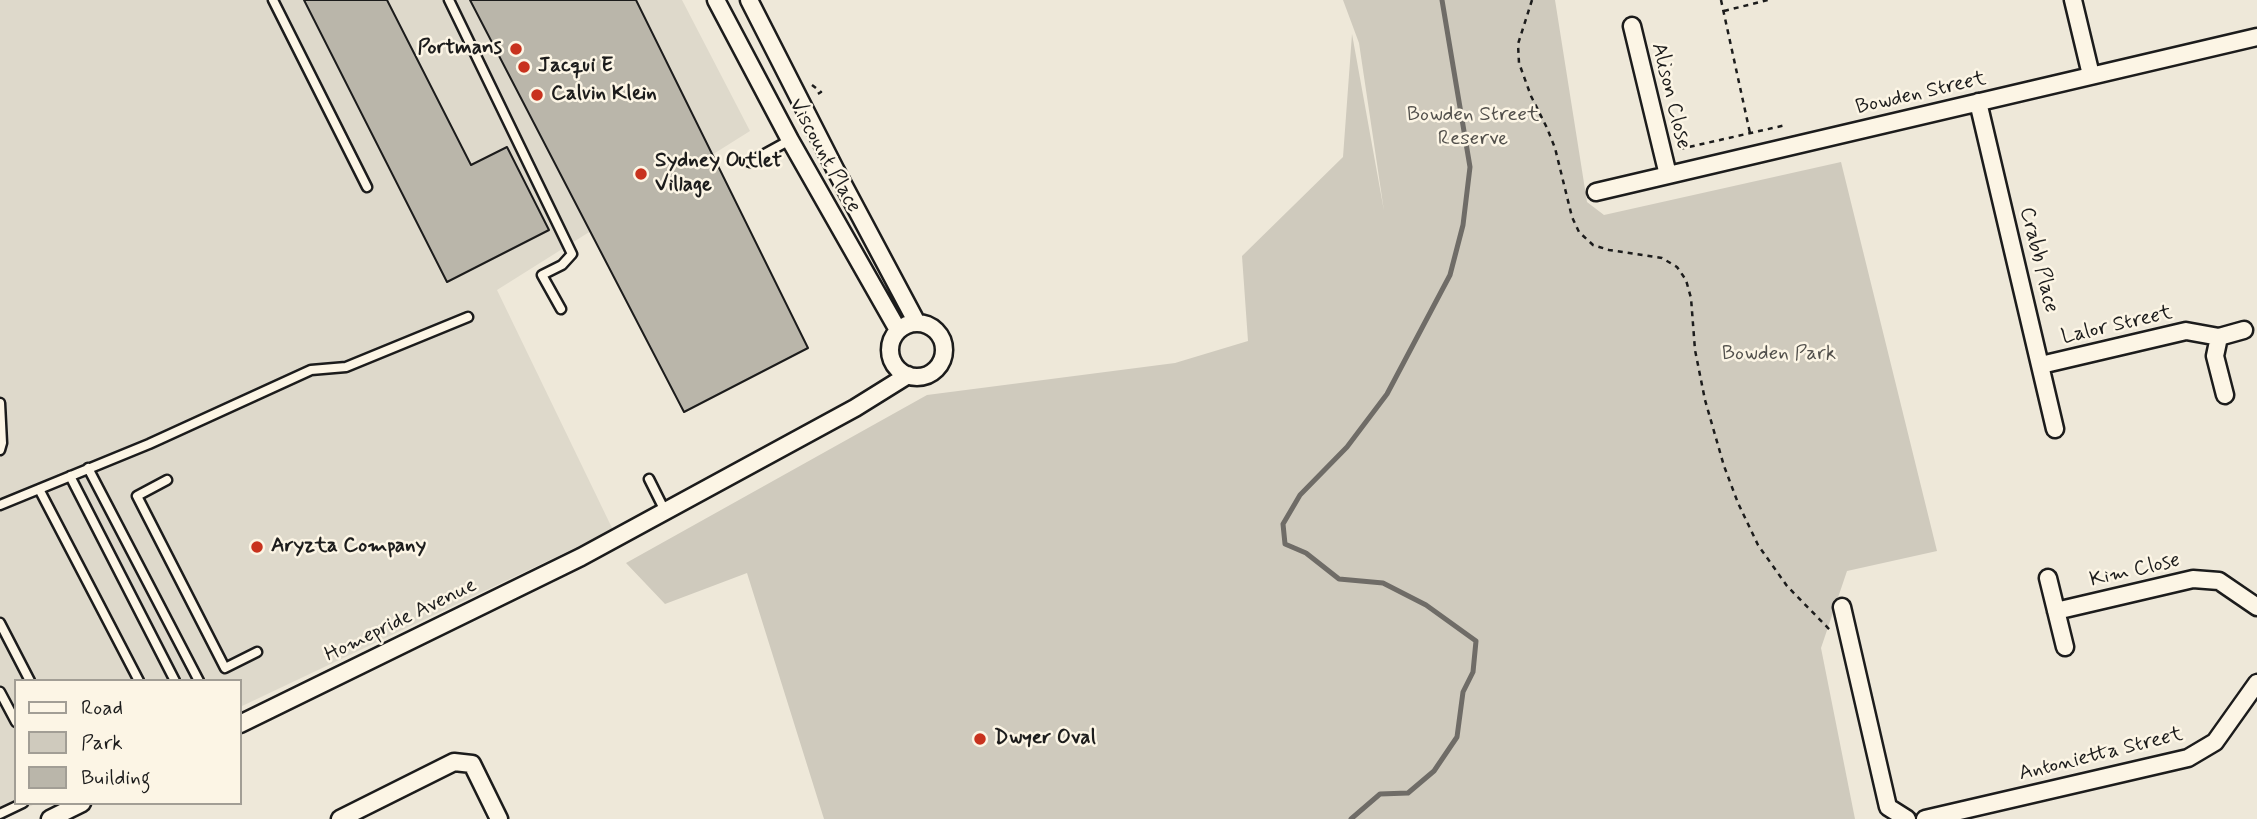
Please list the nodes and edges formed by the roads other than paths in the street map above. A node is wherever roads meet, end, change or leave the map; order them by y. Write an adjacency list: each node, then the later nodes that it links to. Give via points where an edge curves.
1 (273, 0): 13 (lane)
2 (449, 0): 15 (lane, via 572,254 542,275)
3 (716, 0): 10 (street, Viscount Place)
4 (749, 0): 17 (street, Viscount Place)
5 (2073, 0): 8 (street)
6 (1632, 26): 12 (street, Alison Close)
7 (2257, 37): 8 (street, Bowden Street)
8 (2091, 75): 9 (street, Bowden Street)
9 (1978, 102): 12 (street, Bowden Street); 21 (street, Crabb Place)
10 (790, 140): 11 (lane); 18 (street, Viscount Place)
11 (750, 162)
12 (1668, 175): 14 (street, Bowden Street)
13 (367, 187)
14 (1595, 192)
15 (561, 310)
16 (468, 317): 27 (lane, via 346,367 311,370)
17 (917, 323): 18 (street); 22 (street, via 926,324 940,337 943,355 926,375)
18 (898, 330): 22 (street, via 890,355)
19 (2244, 330): 20 (street, Lalor Street)
20 (2219, 337): 21 (street, Lalor Street, via 2186,331); 23 (street, via 2215,356)
21 (2041, 365): 25 (street, Crabb Place)
22 (908, 375): 33 (street)
23 (2225, 395)
24 (0, 403): 26 (lane)
25 (2055, 429)
26 (0, 450)
27 (88, 468): 28 (lane); 44 (lane)
28 (71, 476): 31 (lane); 43 (lane)
29 (649, 479): 33 (lane)
30 (167, 480): 40 (lane, via 137,496 225,668)
31 (39, 489): 32 (lane); 42 (lane)
32 (0, 505)
33 (664, 509): 48 (street, Homepride Avenue, via 581,556)
34 (2048, 578): 37 (street)
35 (1842, 607): 55 (street, via 1888,807)
36 (2257, 607): 37 (street, Kim Close, via 2220,580 2193,579)
37 (2056, 611): 39 (street)
38 (0, 624): 41 (lane)
39 (2065, 646)
40 (257, 652)
41 (29, 679)
42 (138, 679)
43 (174, 679)
44 (198, 679)
45 (2257, 683): 56 (street, Antonietta Street, via 2215,742 2188,758)
46 (0, 692): 47 (lane)
47 (14, 718)
48 (242, 723)
49 (19, 805): 52 (lane)
50 (76, 805): 51 (street)
51 (57, 812)
52 (0, 814)
53 (341, 819): 54 (street, via 454,762 472,764)
54 (499, 819)
55 (1907, 819)
56 (1925, 819)

